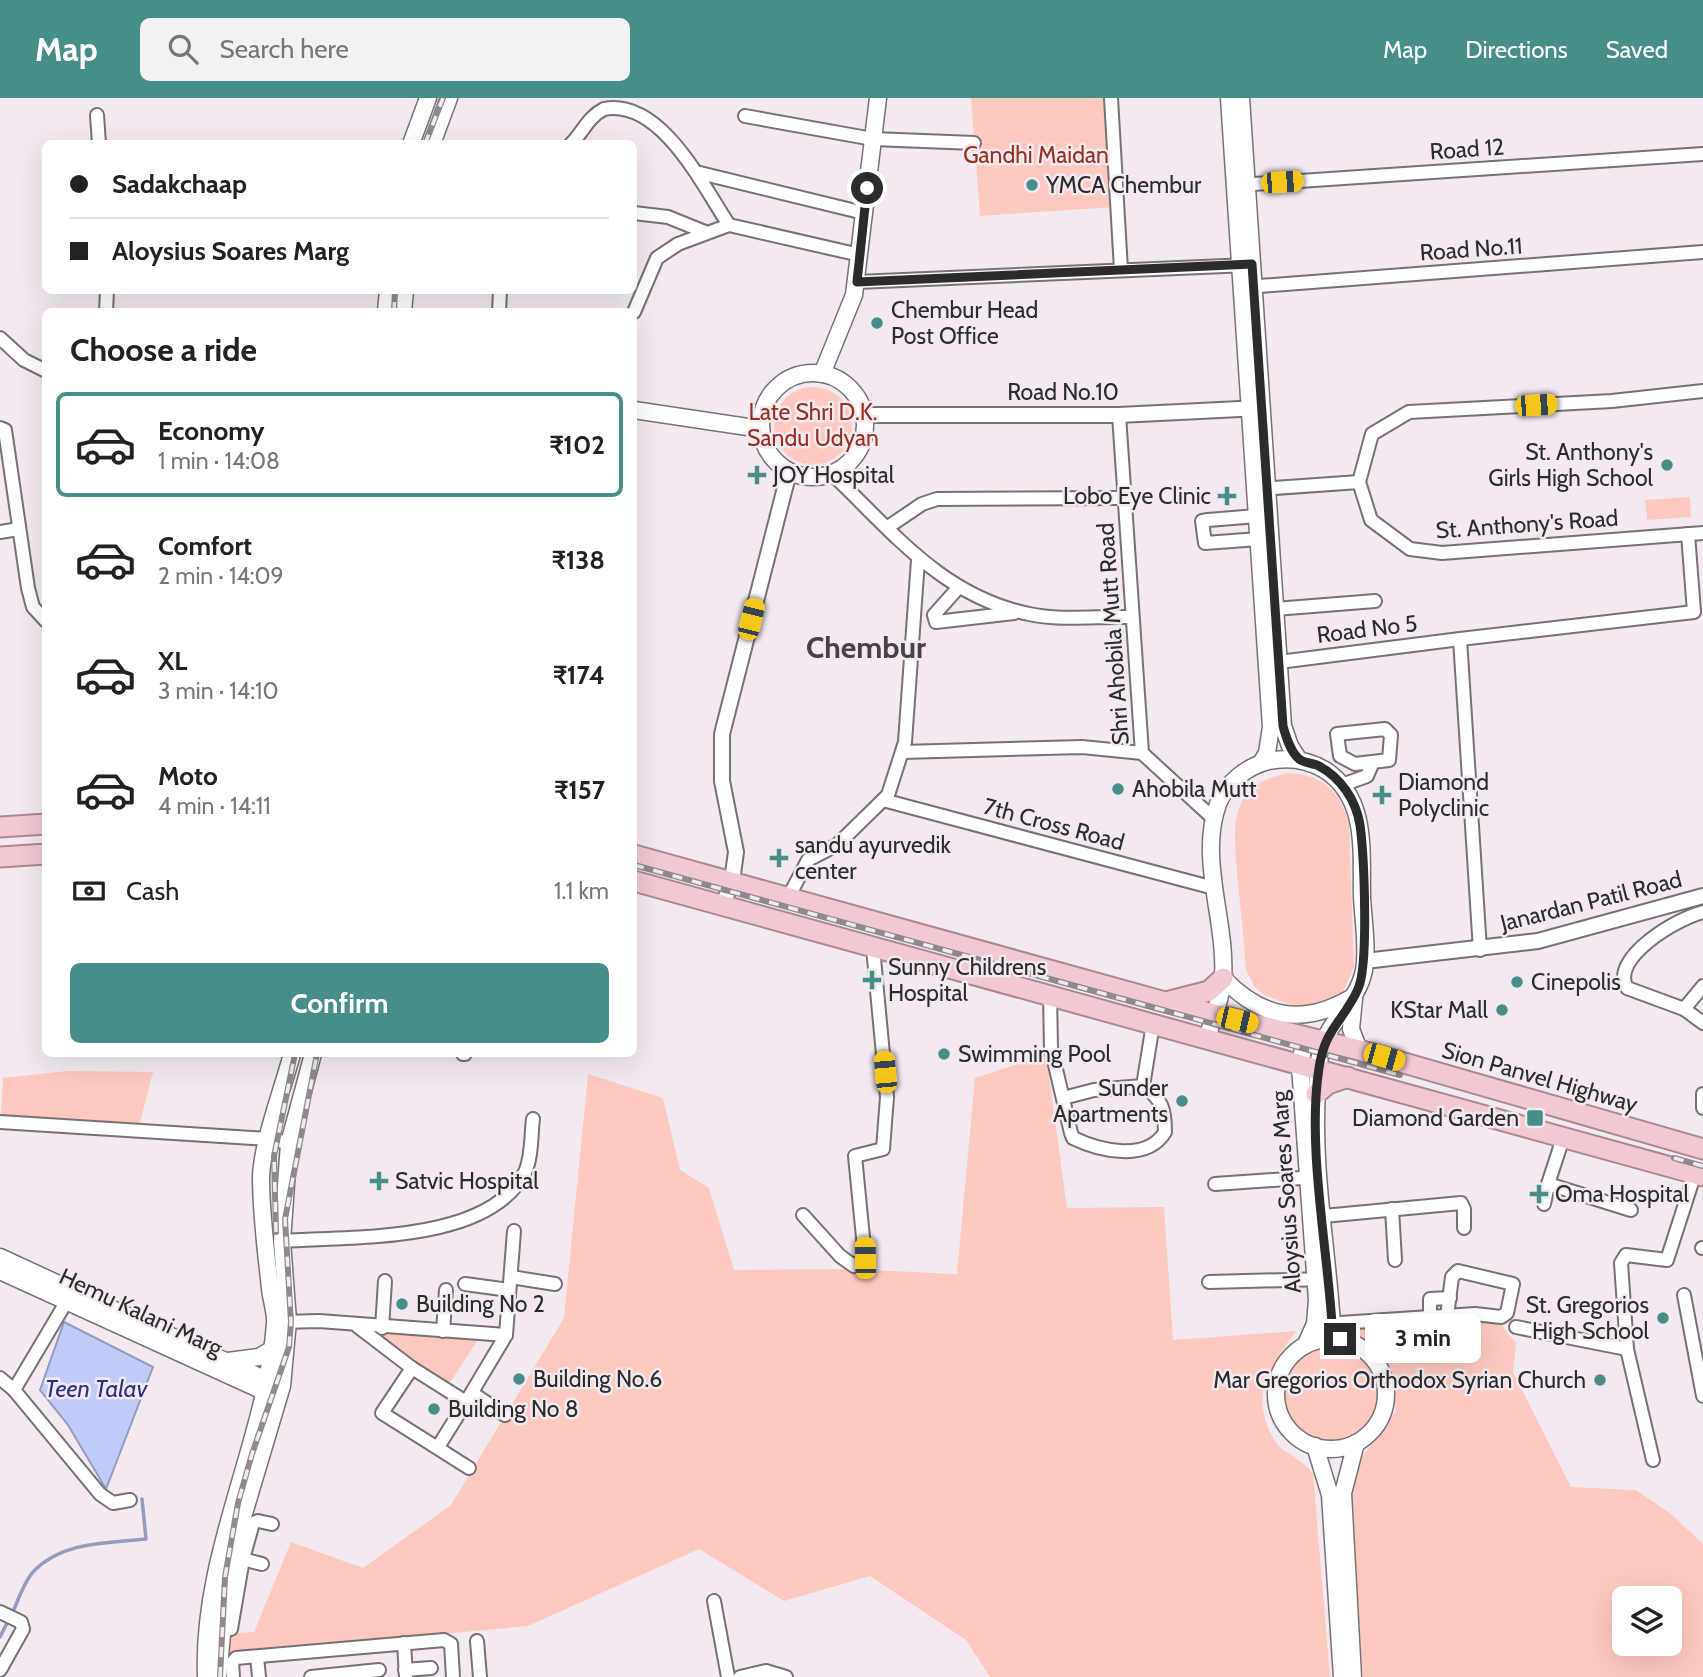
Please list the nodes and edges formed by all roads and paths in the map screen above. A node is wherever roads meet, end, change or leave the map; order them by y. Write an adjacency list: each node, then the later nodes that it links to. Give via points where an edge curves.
1 (428, 98): 12 (main road)
2 (449, 98): 13 (main road)
3 (878, 98): 10 (main road)
4 (1111, 98): 26 (street)
5 (1229, 98): 18 (main road)
6 (1241, 98): 18 (main road)
7 (647, 105): 14 (street, via 606,108 587,121); 17 (street)
8 (97, 115): 11 (street)
9 (745, 116): 10 (street)
10 (873, 139): 15 (street); 20 (main road)
11 (99, 140)
12 (415, 140)
13 (433, 140)
14 (574, 140)
15 (974, 142)
16 (1703, 154): 18 (street, Road 12)
17 (700, 173): 20 (street); 21 (street)
18 (1241, 185): 25 (main road)
19 (637, 213): 22 (street, via 668,217)
20 (864, 213): 24 (main road)
21 (729, 225): 22 (street); 24 (street)
22 (705, 232): 29 (street, via 657,258)
23 (1703, 252): 28 (street, Road No.11)
24 (860, 255): 27 (main road)
25 (1246, 265): 26 (street); 28 (main road)
26 (1121, 270): 27 (street)
27 (857, 282): 32 (main road)
28 (1247, 287): 34 (main road)
29 (636, 308)
30 (0, 338): 31 (street)
31 (42, 369)
32 (822, 374): 36 (main road, via 850,388); 39 (main road, via 799,376 778,386 768,399)
33 (1703, 391): 42 (street, via 1409,412 1372,434)
34 (1256, 408): 37 (street, Road No.10); 43 (main road)
35 (637, 410): 39 (main road)
36 (864, 415): 37 (street, Road No.10); 41 (main road, via 859,450)
37 (1119, 415): 45 (street, Shri Ahobila Mutt Road)
38 (0, 428): 44 (street, via 5,430)
39 (761, 429): 40 (main road, via 768,453)
40 (789, 472): 41 (main road, via 818,477); 76 (street, via 722,734 722,781 736,852)
41 (832, 474): 47 (street)
42 (1359, 482): 43 (street); 51 (street, St. Anthony's Road, via 1371,520 1410,549 1441,553)
43 (1261, 489): 46 (main road); 56 (main road)
44 (6, 492): 48 (street)
45 (1124, 498): 47 (street, via 937,499); 59 (street, Shri Ahobila Mutt Road)
46 (1257, 516): 52 (main road); 52 (street, via 1202,521 1202,526 1205,543)
47 (888, 527): 53 (street)
48 (18, 529): 49 (street); 58 (street, via 33,607)
49 (0, 532)
50 (1703, 533): 51 (street, St. Anthony's Road)
51 (1688, 534): 60 (street, Road No 5, via 1694,612)
52 (1259, 539): 67 (main road, via 1271,727)
53 (918, 560): 54 (street); 62 (street)
54 (958, 588): 57 (street); 57 (street, via 934,615 936,622)
55 (1375, 601): 56 (street)
56 (1275, 609): 61 (main road)
57 (1020, 612): 59 (street)
58 (42, 617)
59 (1130, 617): 63 (street, Shri Ahobila Mutt Road)
60 (1460, 639): 61 (street, Road No 5); 84 (street)
61 (1279, 662): 64 (main road, via 1283,726)
62 (902, 752): 63 (street, via 1082,747); 69 (street)
63 (1142, 753): 70 (street, Shri Ahobila Mutt Road)
64 (1299, 760): 67 (main road); 68 (main road)
65 (1347, 762): 66 (street); 66 (street, via 1338,752 1336,734 1388,730 1391,758); 68 (street)
66 (1373, 762): 68 (street, via 1367,776)
67 (1261, 763): 70 (main road, via 1230,785)
68 (1338, 780): 85 (main road, via 1356,807 1360,825)
69 (883, 800): 78 (street, 7th Cross Road); 80 (street, via 836,845 808,860)
70 (1214, 819): 78 (main road)
71 (42, 824): 72 (highway)
72 (0, 827)
73 (42, 854): 75 (highway)
74 (637, 856): 76 (highway, Sion Panvel Highway)
75 (0, 857)
76 (733, 881): 80 (highway, Sion Panvel Highway); 81 (street)
77 (637, 882): 81 (highway)
78 (1214, 888): 86 (main road)
79 (1703, 896): 84 (street, Janardan Patil Road, via 1538,941)
80 (788, 898): 90 (highway, Sion Panvel Highway)
81 (723, 905): 83 (highway)
82 (1703, 912): 91 (street, via 1650,937 1623,973 1627,988)
83 (873, 947): 88 (highway); 123 (street, via 887,1097 883,1149 855,1156 865,1258 854,1266)
84 (1480, 950): 85 (street, Janardan Patil Road)
85 (1365, 961): 89 (main road)
86 (1223, 978): 89 (main road, via 1238,994 1260,1006 1289,1014 1309,1016); 90 (highway, via 1201,994); 92 (main road)
87 (1703, 986): 91 (street)
88 (1050, 996): 94 (highway); 106 (street, via 1051,1048)
89 (1354, 996): 95 (main road); 97 (main road, via 1351,1029)
90 (1165, 1002): 92 (highway, Sion Panvel Highway)
91 (1684, 1009): 93 (street)
92 (1214, 1014): 95 (highway, Sion Panvel Highway); 96 (main road)
93 (1703, 1023)
94 (1153, 1024): 96 (highway); 104 (street)
95 (1314, 1038): 97 (highway, Sion Panvel Highway); 100 (main road, Aloysius Soares Marg)
96 (1207, 1040): 100 (highway)
97 (1359, 1050): 114 (highway, Sion Panvel Highway)
98 (291, 1057): 101 (main road)
99 (312, 1057): 103 (main road)
100 (1309, 1068): 102 (highway); 107 (main road, Aloysius Soares Marg)
101 (286, 1074): 103 (street); 112 (main road)
102 (1348, 1077): 107 (highway, via 1328,1084); 111 (highway)
103 (306, 1080): 113 (main road)
104 (1143, 1086): 106 (street); 106 (street, via 1159,1097 1165,1111 1165,1132 1153,1145 1134,1151 1073,1138)
105 (1703, 1094): 108 (street)
106 (1063, 1098)
107 (1312, 1106): 116 (main road, Aloysius Soares Marg)
108 (1703, 1108)
109 (533, 1119): 128 (street, via 526,1171 506,1198 486,1212 439,1228)
110 (0, 1122): 112 (street)
111 (1563, 1138): 115 (highway); 118 (street)
112 (269, 1139): 113 (street); 124 (main road, via 261,1174)
113 (289, 1143): 122 (main road)
114 (1703, 1149)
115 (1699, 1175): 155 (street, via 1667,1260 1626,1255 1620,1264)
116 (1314, 1177): 117 (street); 125 (main road, Aloysius Soares Marg)
117 (1215, 1184)
118 (1548, 1184): 119 (street); 121 (street)
119 (1544, 1204)
120 (1392, 1209): 125 (street); 126 (street, via 1461,1203); 130 (street)
121 (1631, 1210)
122 (283, 1215): 124 (main road); 128 (main road)
123 (803, 1215)
124 (263, 1217): 138 (main road)
125 (1317, 1217): 132 (main road, Aloysius Soares Marg)
126 (1464, 1228)
127 (514, 1231): 136 (street)
128 (282, 1241): 138 (main road)
129 (0, 1257): 141 (main road)
130 (1395, 1260)
131 (0, 1271): 141 (main road, Hemu Kalani Marg)
132 (1323, 1280): 134 (street); 146 (main road, Aloysius Soares Marg); 147 (main road, Aloysius Soares Marg)
133 (385, 1281): 150 (street)
134 (1209, 1282)
135 (465, 1284): 136 (street)
136 (510, 1284): 137 (street); 152 (street)
137 (555, 1284)
138 (278, 1289): 145 (main road)
139 (446, 1290): 151 (street)
140 (1684, 1295): 162 (street)
141 (70, 1296): 157 (main road); 160 (main road, Hemu Kalani Marg); 161 (street)
142 (1450, 1298): 143 (street); 143 (street, via 1452,1277 1460,1270 1514,1288 1505,1317); 144 (street, via 1430,1299)
143 (1447, 1315): 144 (street)
144 (1430, 1317): 147 (street)
145 (282, 1322): 148 (street); 156 (main road); 160 (main road)
146 (1315, 1324): 147 (street); 154 (main road, Aloysius Soares Marg)
147 (1332, 1324): 153 (main road, Aloysius Soares Marg)
148 (357, 1326): 150 (street); 158 (street)
149 (1516, 1327): 155 (street)
150 (382, 1328): 151 (street)
151 (443, 1331): 152 (street)
152 (506, 1335): 163 (street)
153 (1340, 1339): 154 (main road); 165 (main road, via 1370,1355 1385,1385 1380,1419)
154 (1306, 1344): 166 (main road, via 1291,1355 1281,1371 1277,1407 1298,1438)
155 (1627, 1349): 168 (street)
156 (271, 1350): 157 (main road, via 244,1360); 160 (main road)
157 (222, 1360): 160 (main road)
158 (412, 1368): 163 (street); 167 (street, via 382,1413)
159 (0, 1378): 161 (street)
160 (272, 1389): 172 (main road, via 235,1516)
161 (14, 1390): 170 (street, via 100,1494 113,1503)
162 (1703, 1396)
163 (469, 1397): 164 (street); 167 (street)
164 (505, 1415)
165 (1356, 1443): 166 (main road); 197 (main road, via 1343,1493)
166 (1315, 1446): 196 (main road, via 1330,1495)
167 (438, 1447): 169 (street)
168 (1653, 1460)
169 (470, 1468)
170 (130, 1500)
171 (272, 1524): 172 (street, via 253,1523)
172 (232, 1557): 173 (street); 178 (main road, via 227,1617)
173 (262, 1564)
174 (714, 1601): 193 (street)
175 (2, 1612): 183 (street, via 21,1622 22,1632)
176 (477, 1641): 192 (street)
177 (404, 1643): 179 (street); 185 (street); 191 (street, via 448,1641)
178 (213, 1645): 187 (main road); 188 (main road)
179 (377, 1646): 180 (street); 184 (street)
180 (321, 1651): 181 (street); 186 (street)
181 (257, 1657): 189 (street, via 234,1660); 190 (street)
182 (431, 1668): 185 (street)
183 (0, 1670)
184 (379, 1674): 186 (street)
185 (405, 1674)
186 (317, 1676)
187 (206, 1677)
188 (218, 1677)
189 (233, 1677)
190 (259, 1677)
191 (453, 1677)
192 (480, 1677)
193 (728, 1677)
194 (740, 1677): 195 (street, via 766,1671)
195 (786, 1677)
196 (1342, 1677)
197 (1353, 1677)

